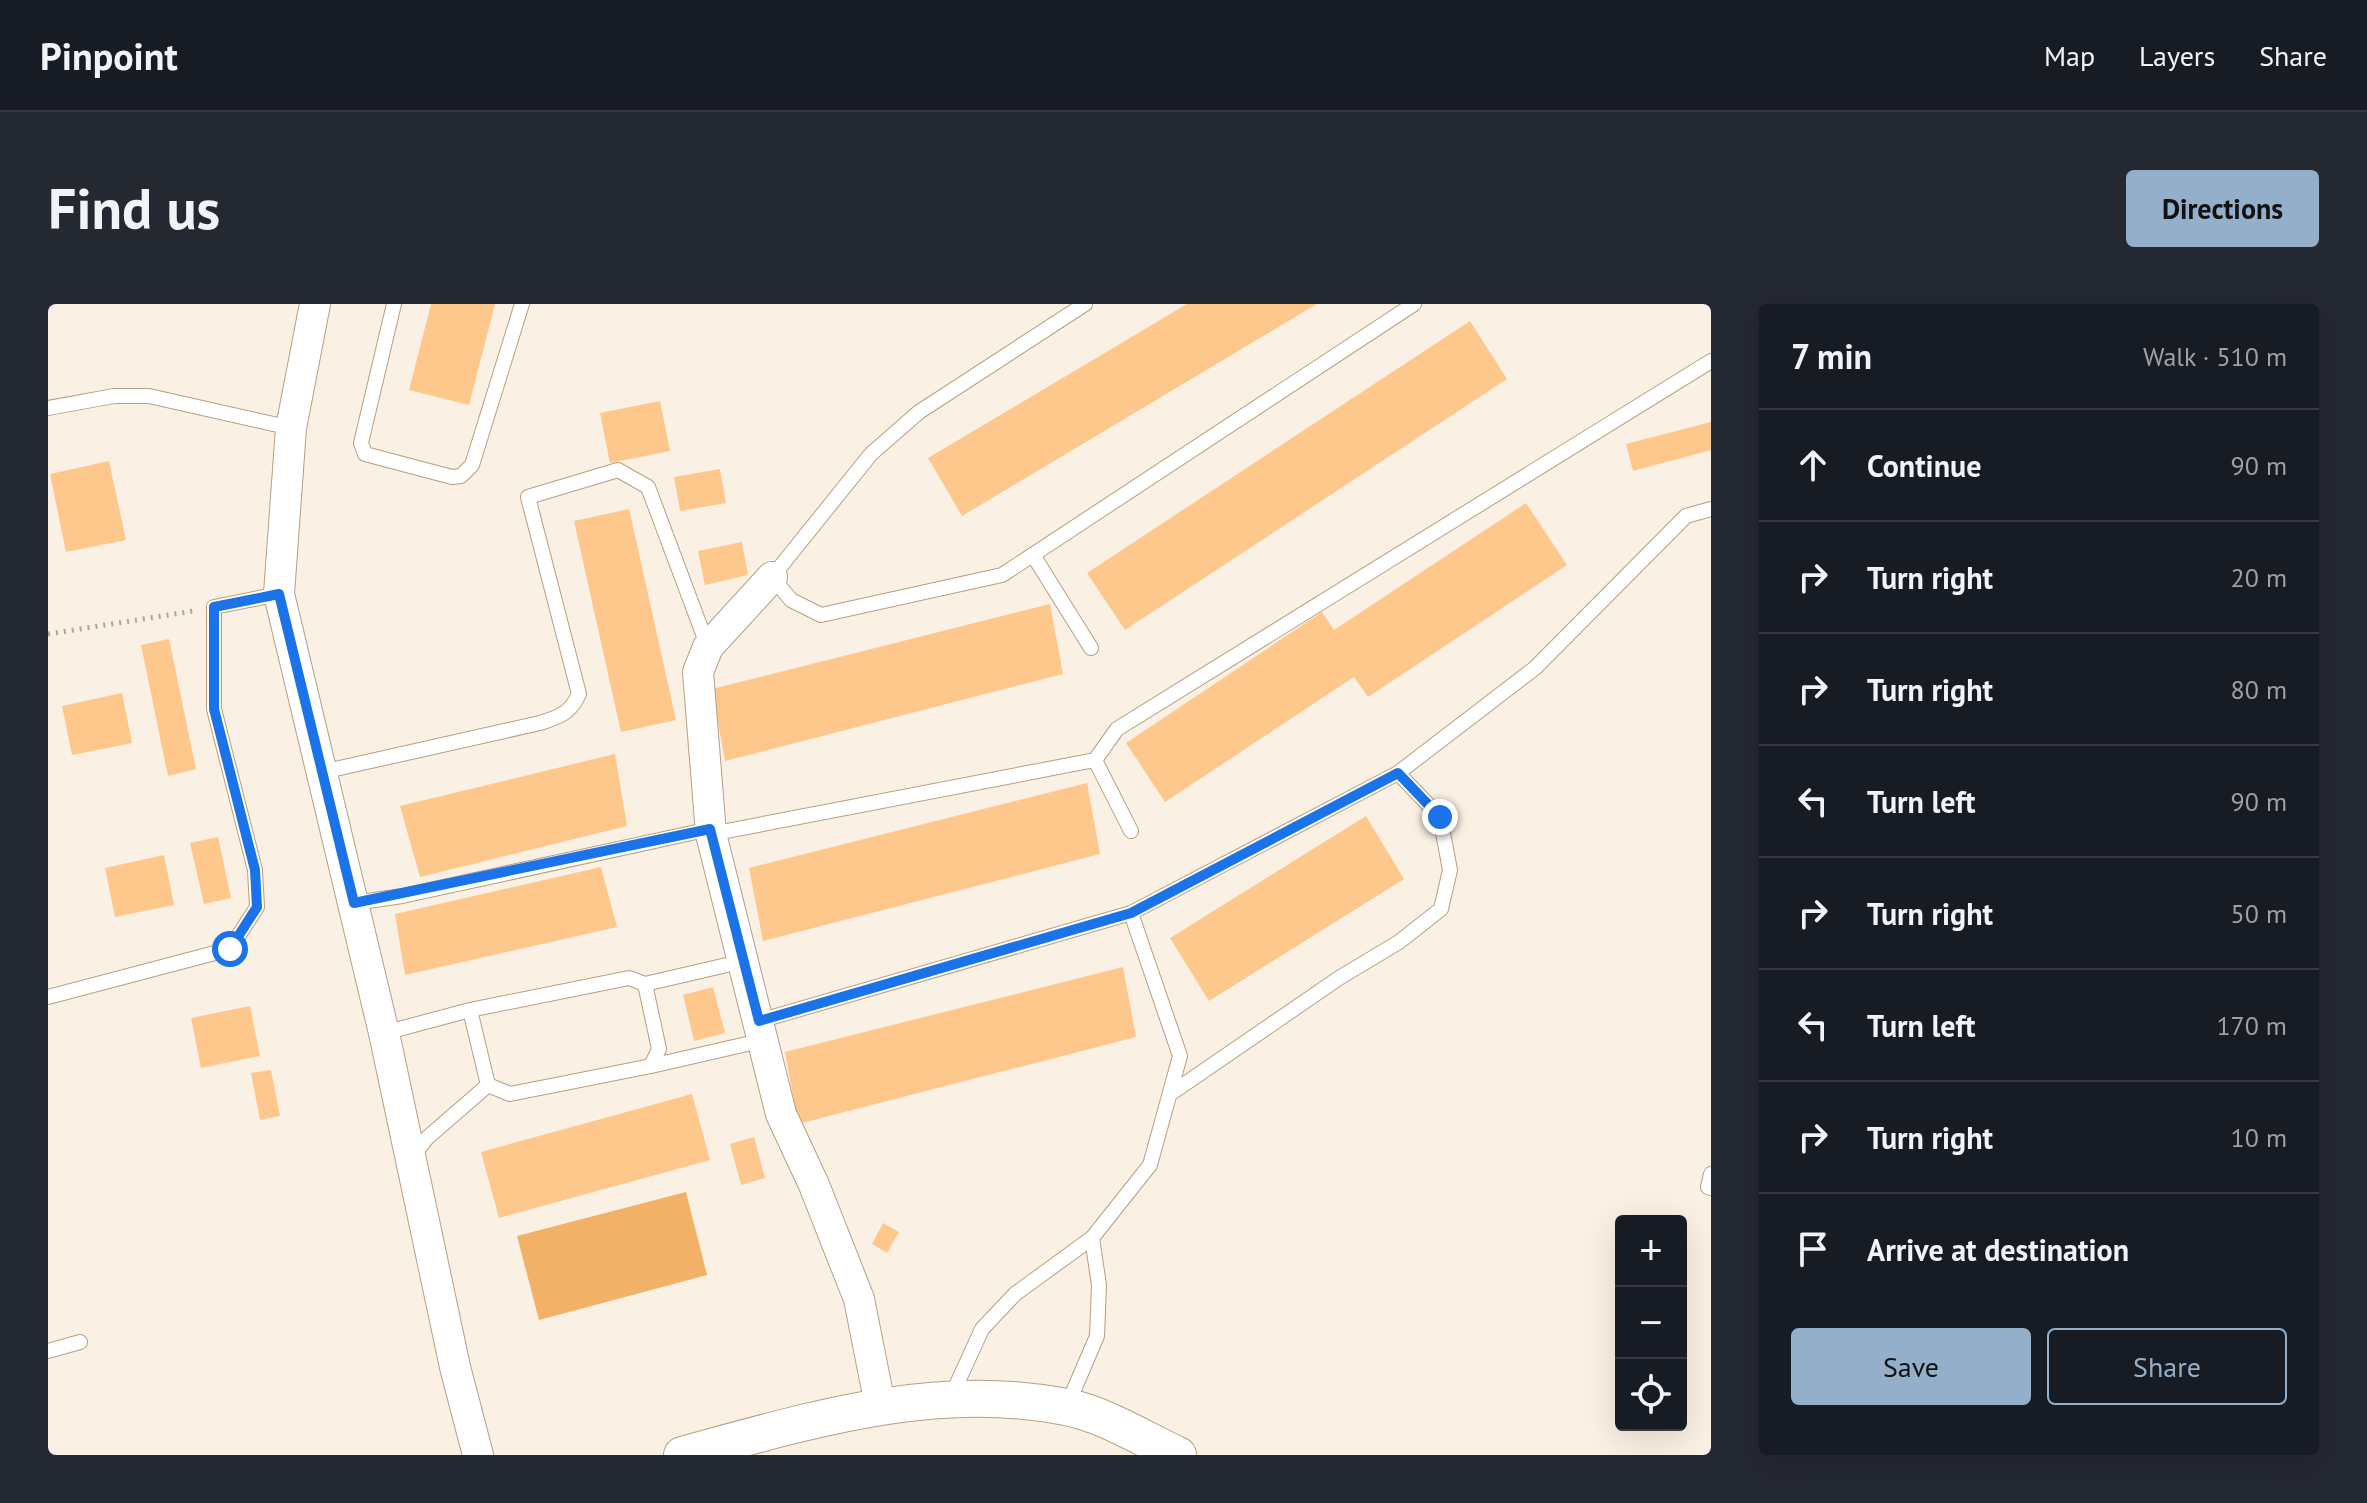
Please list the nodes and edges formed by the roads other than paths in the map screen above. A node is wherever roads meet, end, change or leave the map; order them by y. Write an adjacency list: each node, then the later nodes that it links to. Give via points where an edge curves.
1 (315, 304): 8 (street)
2 (394, 304): 3 (lane, via 361,443 365,454 452,477 472,465)
3 (522, 304)
4 (1085, 304): 11 (lane, via 919,412 871,454)
5 (1414, 304): 10 (lane)
6 (1711, 361): 15 (lane, via 1117,729)
7 (48, 408): 8 (lane, via 114,396 149,396)
8 (291, 428): 12 (street)
9 (1711, 509): 17 (lane, via 1686,516 1535,668)
10 (1033, 555): 11 (lane, via 1002,575 821,615 791,600); 14 (lane)
11 (772, 577): 13 (street)
12 (279, 594): 16 (street); 24 (lane, via 214,607 214,709 255,870 257,907 230,949)
13 (708, 647): 16 (lane, via 648,487 618,470 528,497 579,694 573,708 540,723); 19 (street, via 698,672)
14 (1091, 648)
15 (1095, 760): 18 (lane); 19 (lane)
16 (322, 772): 20 (street)
17 (1398, 773): 21 (lane); 30 (lane, via 1440,817 1450,870 1441,909)
18 (1131, 831)
19 (710, 832): 20 (lane); 22 (street)
20 (354, 903): 27 (street)
21 (1131, 913): 26 (lane); 30 (lane, via 1180,1056)
22 (744, 961): 23 (lane); 26 (street)
23 (645, 984): 25 (lane, via 629,978); 28 (lane, via 659,1049)
24 (48, 997)
25 (470, 1010): 27 (lane); 29 (lane)
26 (762, 1030): 28 (lane); 38 (street, via 781,1114 859,1299)
27 (384, 1033): 31 (street)
28 (651, 1066): 29 (lane, via 510,1094)
29 (488, 1085): 31 (lane)
30 (1173, 1092): 34 (lane, via 1150,1165)
31 (410, 1159): 41 (street)
32 (1711, 1174): 33 (lane)
33 (1711, 1188)
34 (1092, 1238): 37 (lane, via 1015,1294 982,1329); 39 (lane, via 1099,1285 1097,1336)
35 (80, 1342): 36 (lane)
36 (48, 1351)
37 (951, 1397): 38 (street); 39 (street)
38 (880, 1405): 40 (street)
39 (1067, 1407): 43 (street)
40 (757, 1445): 42 (street)
41 (478, 1455)
42 (682, 1455)
43 (1178, 1455)

